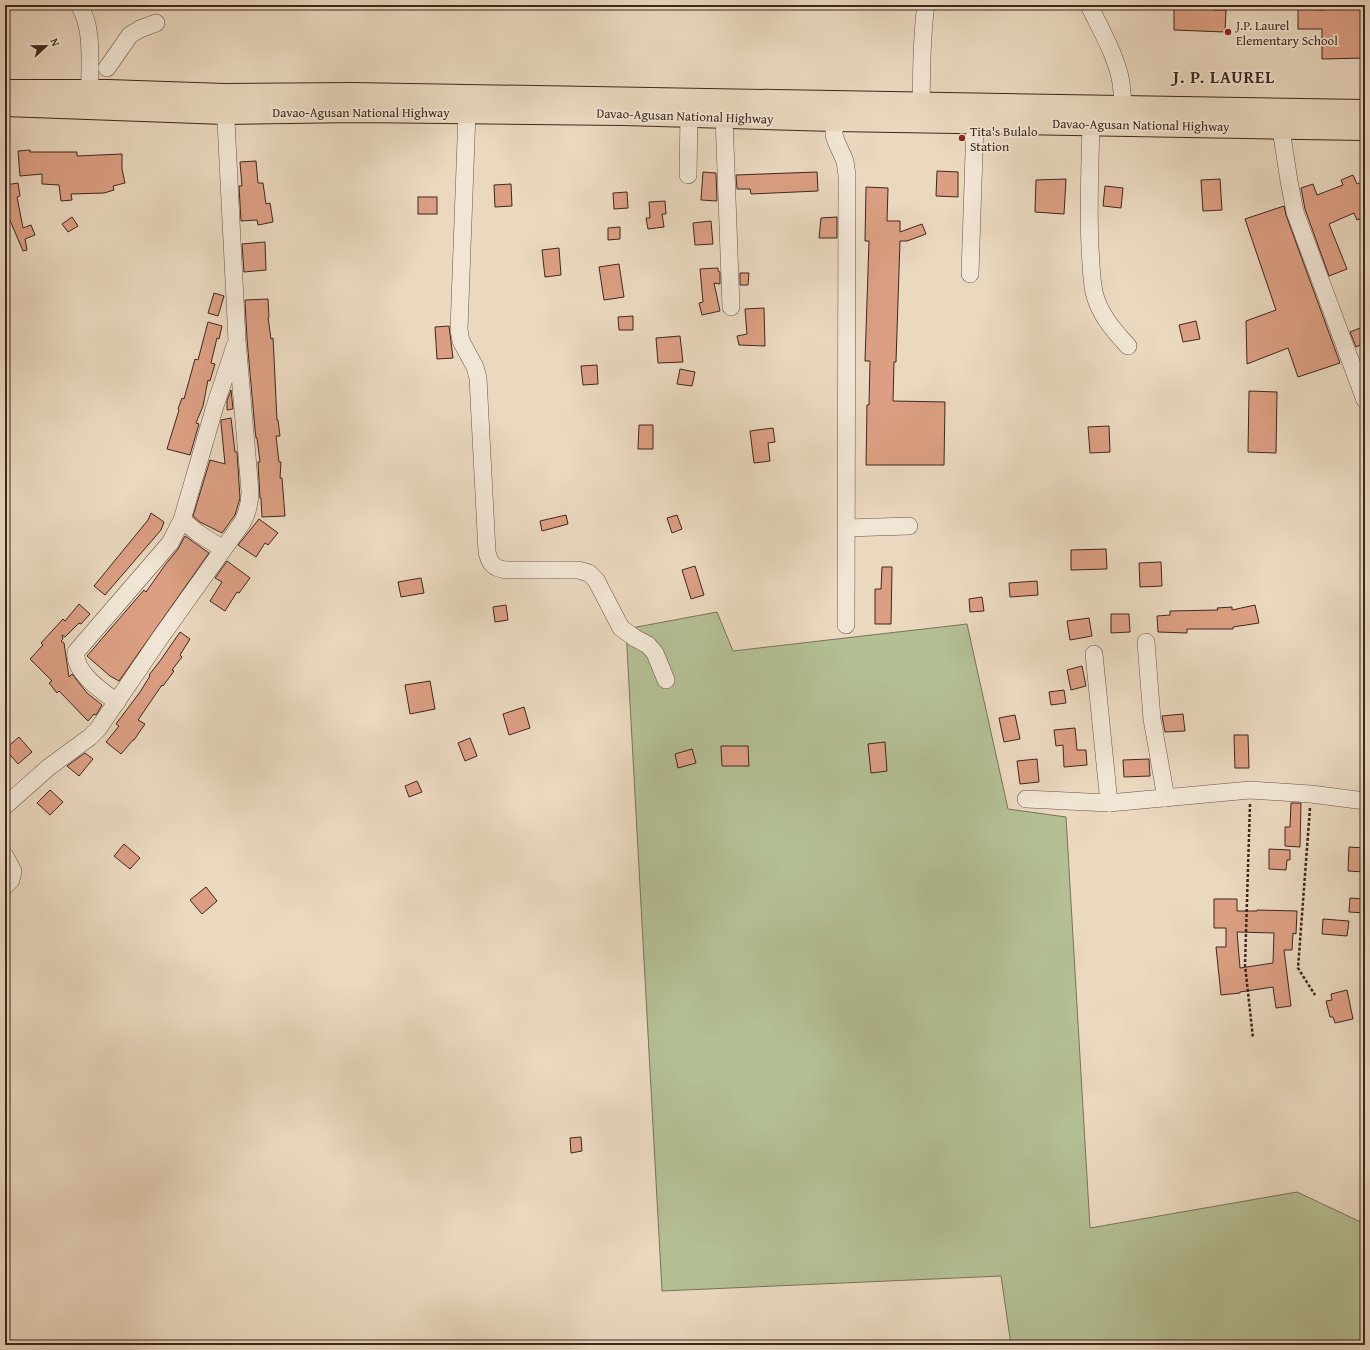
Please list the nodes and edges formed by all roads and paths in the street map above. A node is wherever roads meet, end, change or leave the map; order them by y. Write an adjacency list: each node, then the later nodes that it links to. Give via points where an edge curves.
1 (79, 5): 7 (street, via 89,36)
2 (926, 5): 10 (street, via 922,42)
3 (1089, 5): 17 (street, via 1120,77)
4 (156, 23): 5 (street, via 130,35)
5 (108, 68)
6 (5, 91): 7 (highway, Davao-Agusan National Highway)
7 (90, 91): 8 (highway, Davao-Agusan National Highway)
8 (133, 101): 9 (highway, Davao-Agusan National Highway); 11 (highway, Davao-Agusan National Highway)
9 (225, 104): 12 (highway, Davao-Agusan National Highway, via 357,111); 25 (street)
10 (922, 104): 14 (highway, Davao-Agusan National Highway); 17 (highway, Davao-Agusan National Highway)
11 (5, 105)
12 (477, 107): 14 (highway, Davao-Agusan National Highway); 15 (highway, Davao-Agusan National Highway); 35 (street, via 459,330 464,349 470,356 478,378 487,552 492,565 498,569 578,570 589,573 596,580 621,628 648,645 655,653)
13 (1365, 111): 18 (highway, Davao-Agusan National Highway)
14 (834, 112): 16 (highway, Davao-Agusan National Highway); 19 (highway, Davao-Agusan National Highway); 30 (street, via 834,135 845,161 847,175)
15 (689, 116): 16 (highway, Davao-Agusan National Highway); 22 (street)
16 (724, 117): 24 (street)
17 (1123, 117): 18 (highway, Davao-Agusan National Highway); 20 (highway, Davao-Agusan National Highway)
18 (1279, 119): 21 (highway, Davao-Agusan National Highway); 27 (street, via 1295,212)
19 (975, 123): 20 (highway, Davao-Agusan National Highway); 23 (street)
20 (1091, 125): 26 (street, via 1088,213 1094,293 1102,313)
21 (1365, 128)
22 (688, 175)
23 (970, 274)
24 (731, 307)
25 (237, 340): 28 (street, via 214,406); 31 (street, via 250,503 242,523)
26 (1128, 346)
27 (1365, 400)
28 (182, 520): 31 (street); 36 (street, via 170,543 76,652 77,662 88,679)
29 (909, 526): 30 (street)
30 (846, 528): 32 (street)
31 (223, 549): 36 (street)
32 (846, 625)
33 (1146, 642): 39 (street, via 1152,719)
34 (1094, 654): 42 (street)
35 (666, 680)
36 (117, 702): 43 (street, via 90,737 49,767)
37 (1250, 790): 38 (street); 39 (street); 47 (path, via 1245,965)
38 (1311, 794): 41 (street); 46 (path, via 1298,968)
39 (1166, 798): 42 (street)
40 (1026, 799): 42 (street)
41 (1365, 801)
42 (1109, 803)
43 (5, 806)
44 (5, 856): 45 (street, via 13,871 11,880)
45 (5, 886)
46 (1315, 995)
47 (1253, 1038)

